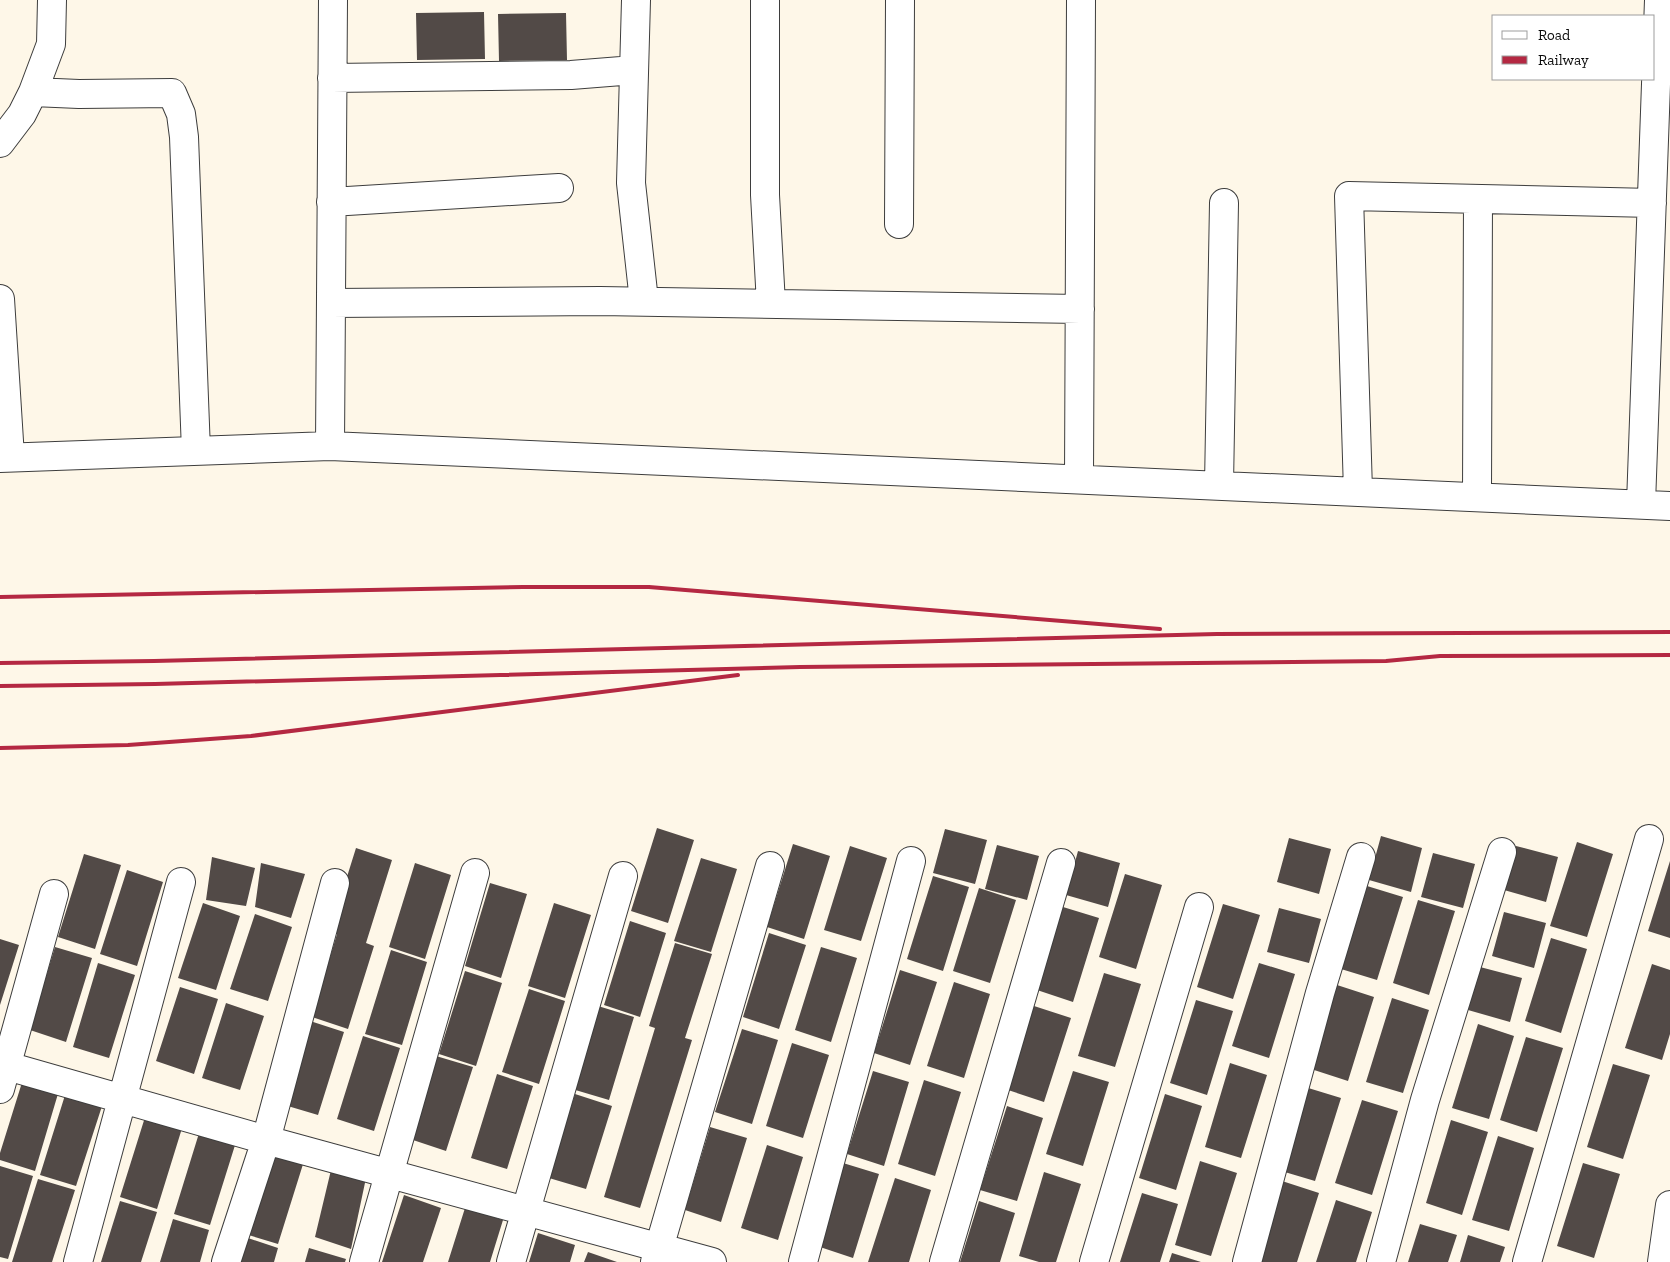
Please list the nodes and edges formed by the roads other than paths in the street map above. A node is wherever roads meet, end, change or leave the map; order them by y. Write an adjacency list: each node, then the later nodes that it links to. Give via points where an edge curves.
1 (52, 0): 10 (street, via 51,44)
2 (333, 0): 9 (street)
3 (636, 0): 8 (street)
4 (765, 0): 21 (street, via 765,195)
5 (900, 0): 17 (street)
6 (1081, 0): 22 (street)
7 (1659, 0): 16 (street)
8 (634, 70): 9 (street, via 571,75); 19 (street, via 631,182)
9 (332, 78): 14 (street)
10 (33, 92): 11 (street, via 22,114); 24 (street, via 172,93 181,114 184,137)
11 (0, 143)
12 (559, 188): 14 (street)
13 (1478, 199): 16 (street); 28 (street, via 1349,196); 29 (street)
14 (332, 202): 20 (street)
15 (1224, 203): 27 (street)
16 (1652, 203): 30 (street)
17 (899, 224)
18 (0, 299): 25 (street)
19 (644, 301): 20 (street); 21 (street)
20 (330, 303): 23 (street)
21 (771, 304): 22 (street)
22 (1080, 309): 26 (street)
23 (330, 446): 24 (street); 26 (street)
24 (196, 451): 25 (street)
25 (5, 457)
26 (1079, 479): 27 (street)
27 (1219, 485): 28 (street)
28 (1358, 491): 29 (street)
29 (1477, 496): 30 (street)
30 (1641, 504): 31 (street)
31 (1670, 506)
32 (1649, 839): 61 (street)
33 (1502, 852): 60 (street, via 1425,1100)
34 (1361, 857): 59 (street)
35 (911, 861): 56 (street)
36 (1061, 863): 57 (street)
37 (770, 866): 50 (street)
38 (475, 873): 47 (street)
39 (623, 876): 49 (street)
40 (181, 882): 45 (street)
41 (335, 883): 46 (street)
42 (54, 894): 44 (street)
43 (1199, 907): 58 (street)
44 (2, 1073): 45 (street)
45 (123, 1100): 46 (street); 51 (street)
46 (266, 1140): 47 (street); 52 (street)
47 (390, 1174): 49 (street); 53 (street)
48 (1670, 1205): 62 (street)
49 (526, 1211): 50 (street); 54 (street)
50 (657, 1255): 55 (street)
51 (78, 1262)
52 (226, 1262)
53 (364, 1262)
54 (511, 1262)
55 (712, 1262)
56 (803, 1262)
57 (944, 1262)
58 (1094, 1262)
59 (1247, 1262)
60 (1381, 1262)
61 (1527, 1262)
62 (1662, 1262)

